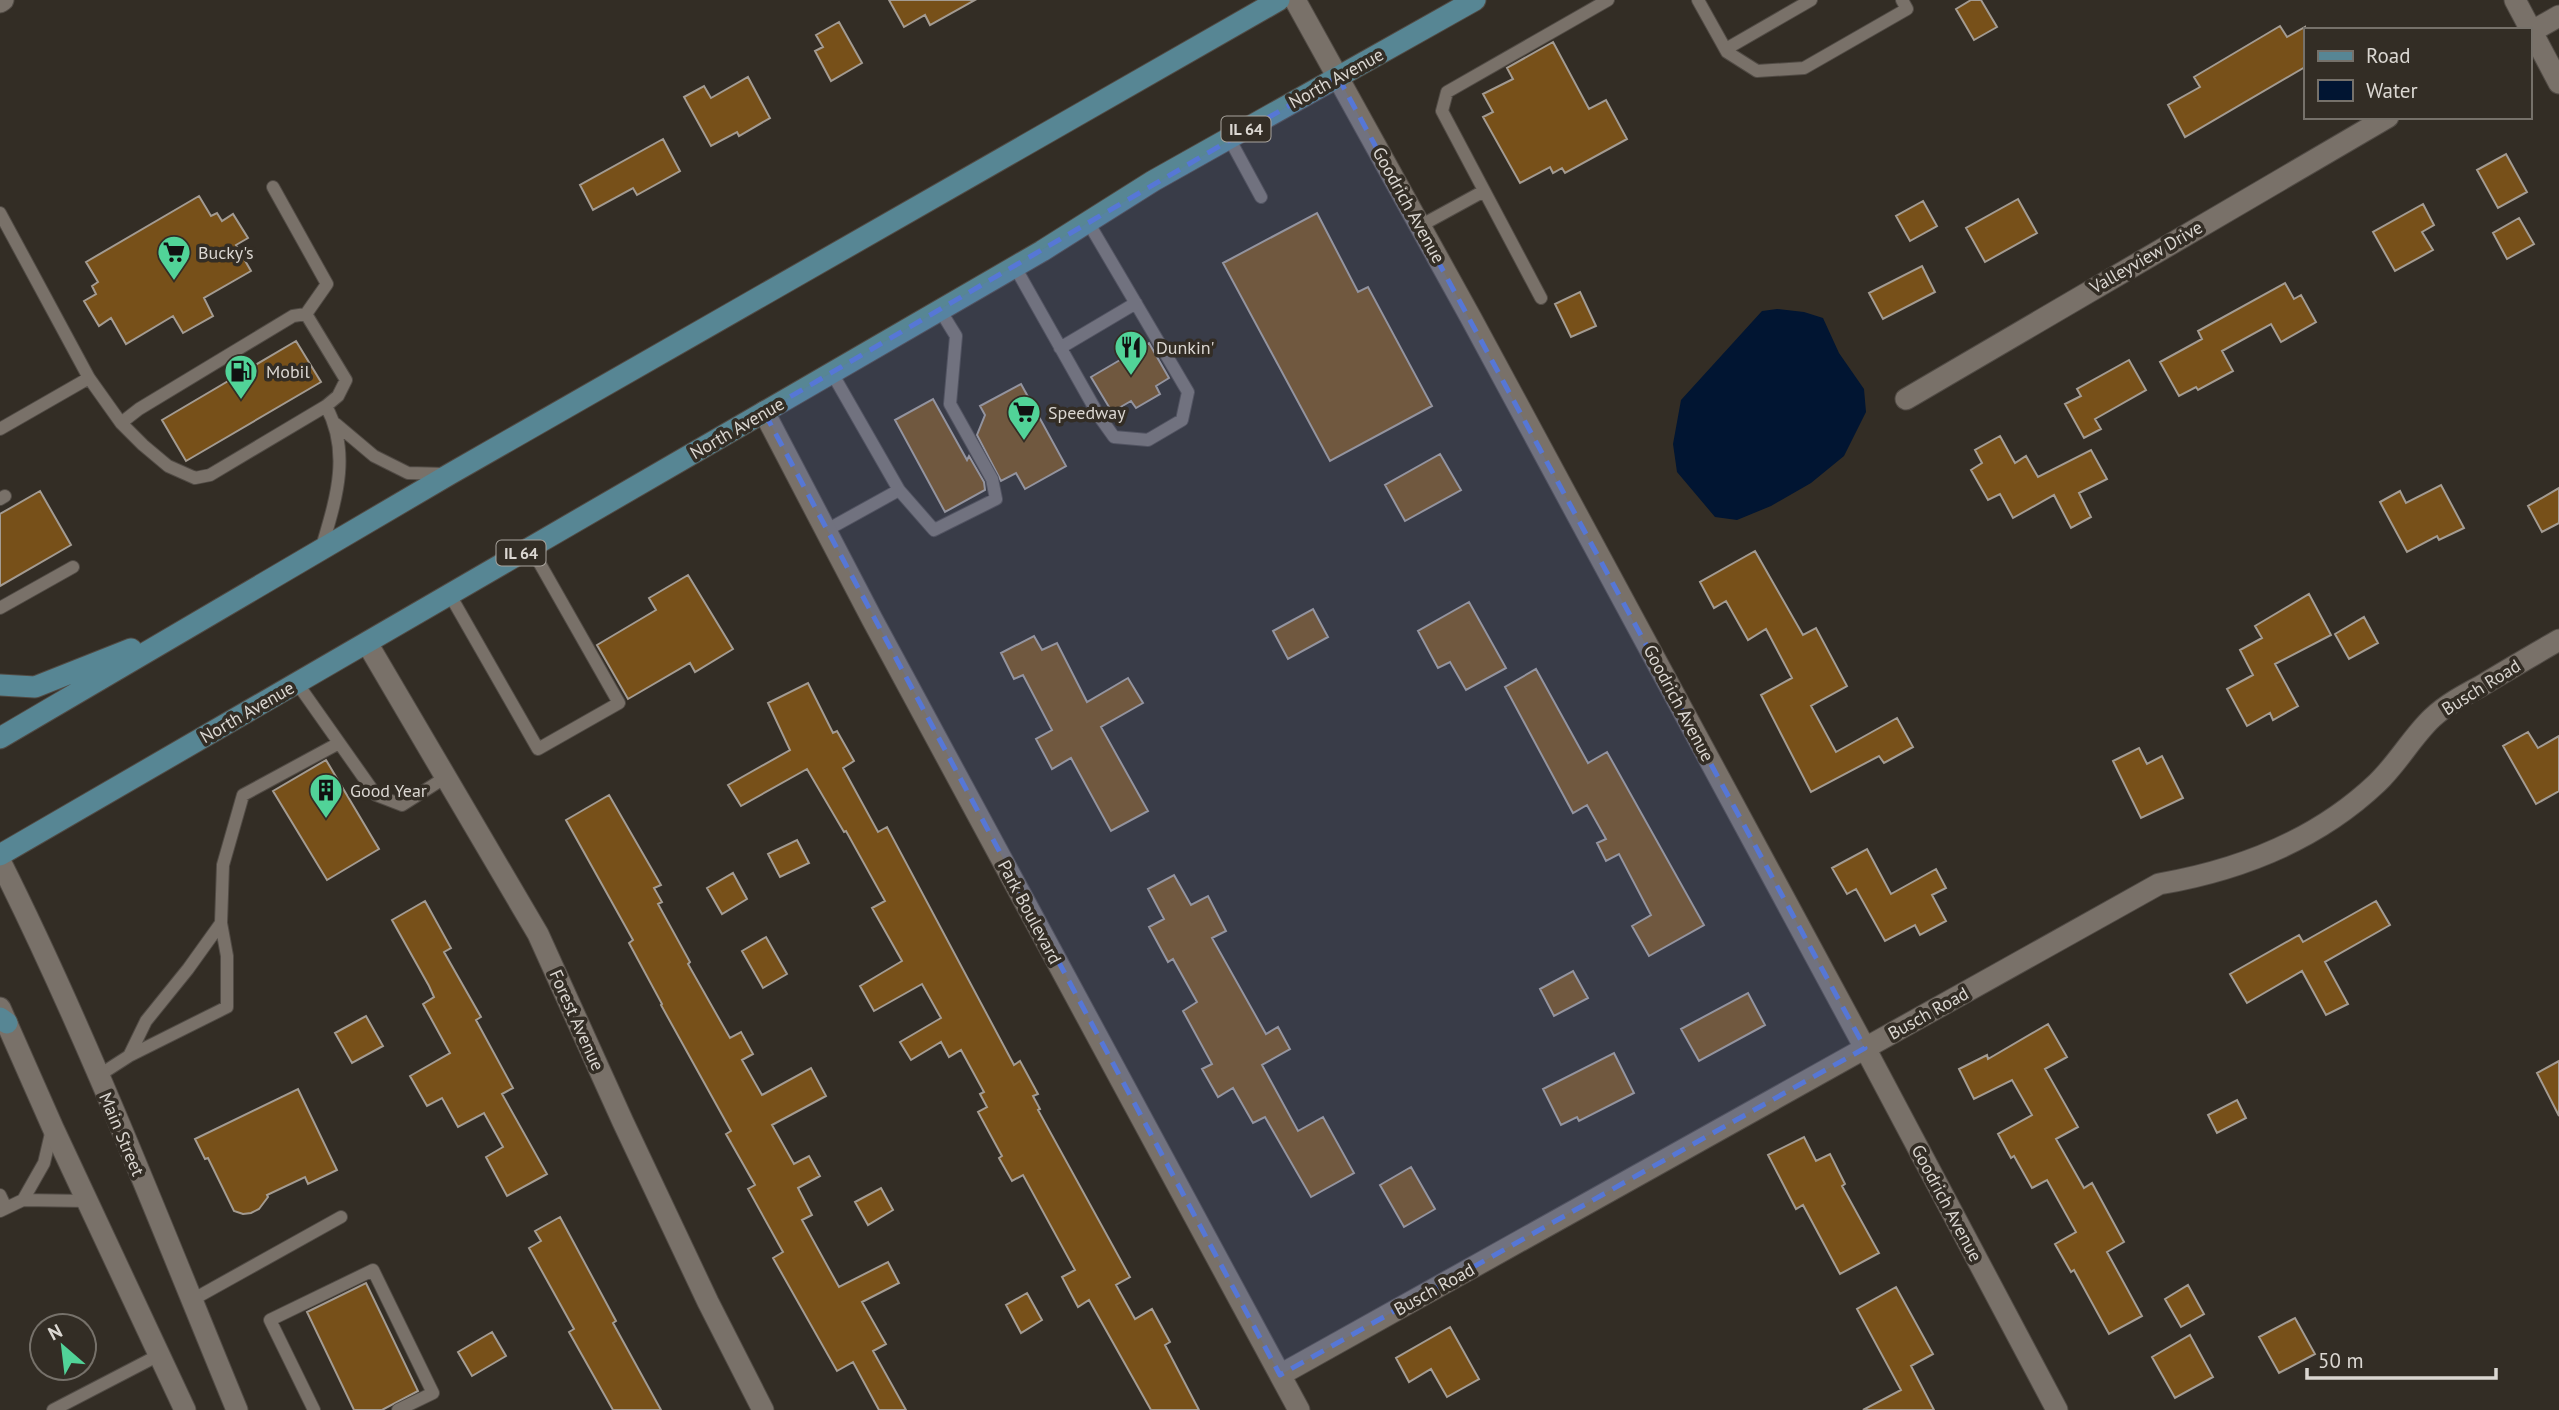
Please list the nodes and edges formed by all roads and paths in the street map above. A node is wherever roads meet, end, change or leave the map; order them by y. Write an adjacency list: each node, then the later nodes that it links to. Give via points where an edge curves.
1 (1279, 0): 37 (main road)
2 (1295, 0): 13 (street, Goodrich Avenue)
3 (1475, 0): 13 (main road, North Avenue / IL 64)
4 (1608, 0): 18 (lane, via 1447,92 1442,111)
5 (1698, 0): 12 (lane)
6 (1811, 0): 12 (lane)
7 (1902, 0): 12 (lane, via 1907,9 1804,68 1757,71)
8 (2515, 0): 10 (street)
9 (2559, 16): 11 (street)
10 (2529, 28)
11 (2531, 32): 14 (street)
12 (1726, 49)
13 (1338, 77): 16 (main road, North Avenue / IL 64); 22 (street, Goodrich Avenue)
14 (2559, 83)
15 (2385, 119): 31 (street, Valleyview Drive)
16 (1229, 138): 19 (lane); 21 (main road, North Avenue / IL 64)
17 (273, 187): 27 (lane, via 327,284)
18 (1484, 191): 22 (lane); 24 (lane)
19 (1261, 197)
20 (0, 213): 30 (lane)
21 (1088, 222): 23 (main road, North Avenue / IL 64); 25 (lane)
22 (1420, 226): 57 (street, Goodrich Avenue)
23 (1015, 267): 26 (main road, North Avenue / IL 64); 28 (lane)
24 (1541, 298)
25 (1136, 303): 28 (lane); 28 (lane, via 1188,392 1182,420 1147,440 1114,438)
26 (940, 310): 29 (main road, North Avenue / IL 64); 38 (lane, via 956,337 950,404 992,479 996,499 934,530)
27 (306, 314): 32 (lane, via 346,380); 34 (lane, via 293,316)
28 (1060, 348)
29 (832, 373): 33 (main road, North Avenue / IL 64); 38 (lane)
30 (89, 378): 34 (lane); 36 (lane)
31 (1906, 399)
32 (327, 406): 34 (lane, via 210,475 194,478 168,466); 35 (lane)
33 (764, 412): 39 (street, Park Boulevard); 40 (main road, North Avenue / IL 64)
34 (121, 423)
35 (336, 424): 37 (lane, via 374,456 408,473); 41 (lane, via 338,489)
36 (0, 429)
37 (450, 474): 41 (main road)
38 (899, 490): 39 (lane)
39 (825, 531): 68 (street, Park Boulevard)
40 (531, 548): 44 (main road, North Avenue / IL 64); 44 (lane, via 619,703 538,749)
41 (321, 550): 43 (main road)
42 (74, 567): 45 (lane)
43 (262, 586): 49 (main road, via 120,654 35,687); 50 (main road)
44 (450, 595): 47 (main road, North Avenue / IL 64)
45 (0, 608)
46 (2559, 640): 57 (street, Busch Road, via 2447,706 2378,782 2314,830 2238,866 2159,884)
47 (367, 643): 48 (main road, North Avenue / IL 64); 52 (street, Forest Avenue)
48 (297, 683): 51 (lane); 53 (main road, North Avenue / IL 64)
49 (0, 685)
50 (0, 738)
51 (339, 743): 52 (lane, via 376,795 402,805); 55 (lane, via 243,796 223,865)
52 (446, 778): 74 (street, Forest Avenue, via 538,933 708,1302)
53 (0, 855)
54 (0, 861): 59 (street, Main Street)
55 (220, 923): 58 (lane, via 146,1021); 58 (lane, via 227,957 227,1007)
56 (2, 1016): 60 (street)
57 (1865, 1048): 68 (street, Busch Road); 76 (street, Goodrich Avenue)
58 (129, 1056): 59 (lane)
59 (98, 1076): 66 (street, Main Street)
60 (53, 1128): 62 (lane, via 44,1163); 63 (street)
61 (0, 1195): 64 (lane)
62 (23, 1199): 63 (lane); 64 (lane)
63 (87, 1201): 67 (street)
64 (3, 1209)
65 (341, 1217): 66 (lane)
66 (192, 1300): 71 (street, Main Street)
67 (159, 1355): 69 (lane); 70 (street)
68 (1280, 1375): 75 (street, Park Boulevard)
69 (53, 1410)
70 (185, 1410)
71 (237, 1410)
72 (314, 1410): 73 (lane, via 270,1320 373,1270 433,1393)
73 (398, 1410)
74 (764, 1410)
75 (1299, 1410)
76 (2057, 1410)

